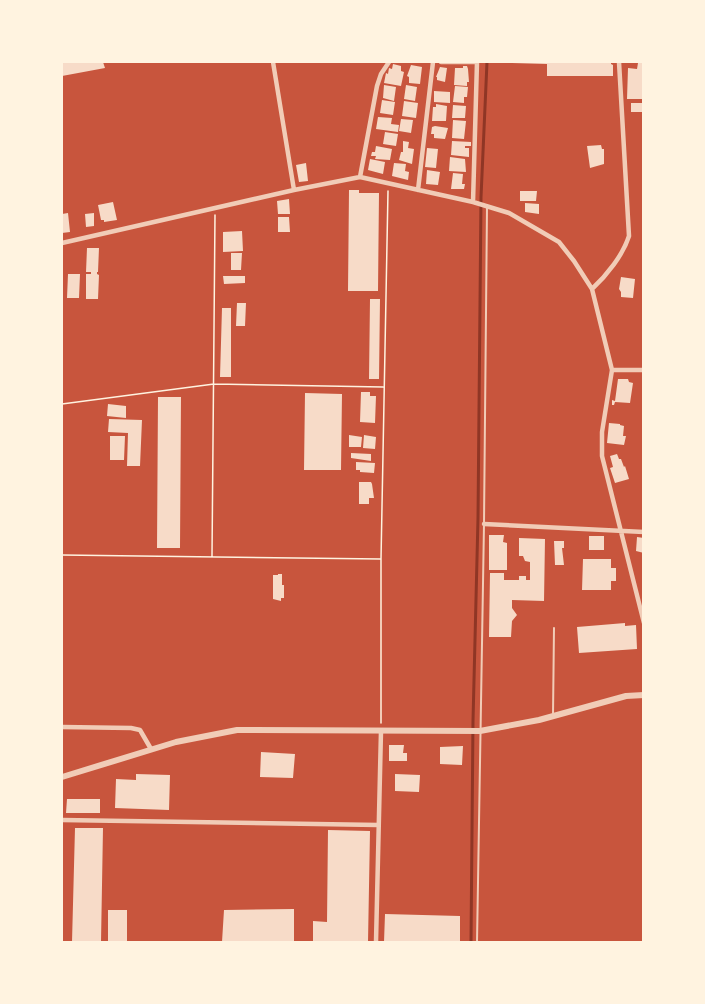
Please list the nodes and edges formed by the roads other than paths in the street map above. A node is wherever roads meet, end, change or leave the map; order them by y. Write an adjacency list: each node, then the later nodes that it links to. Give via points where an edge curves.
1 (273, 62): 8 (street)
2 (389, 62): 7 (street, via 377,86)
3 (433, 62): 9 (street)
4 (441, 62): 5 (street)
5 (477, 62): 10 (street)
6 (619, 62): 13 (street, via 629,236 623,250)
7 (360, 177): 8 (street); 9 (street)
8 (294, 190): 12 (street)
9 (418, 190): 10 (street)
10 (473, 202): 11 (street)
11 (487, 206): 13 (street, via 509,213 559,242); 16 (lane)
12 (62, 243)
13 (592, 289): 14 (street)
14 (612, 370): 15 (street); 17 (street, via 601,447)
15 (644, 370)
16 (484, 524): 17 (street); 25 (lane)
17 (620, 531): 18 (street); 19 (street)
18 (644, 532)
19 (644, 623)
20 (554, 628): 22 (lane)
21 (644, 695): 22 (street, via 626,696)
22 (554, 716): 25 (street)
23 (62, 727): 26 (street, via 132,728 140,730)
24 (381, 731): 25 (street); 26 (street, via 237,730); 29 (street)
25 (478, 731): 31 (lane)
26 (151, 749): 27 (street)
27 (62, 777)
28 (62, 820): 29 (street)
29 (378, 825): 30 (street)
30 (376, 942)
31 (477, 942)

